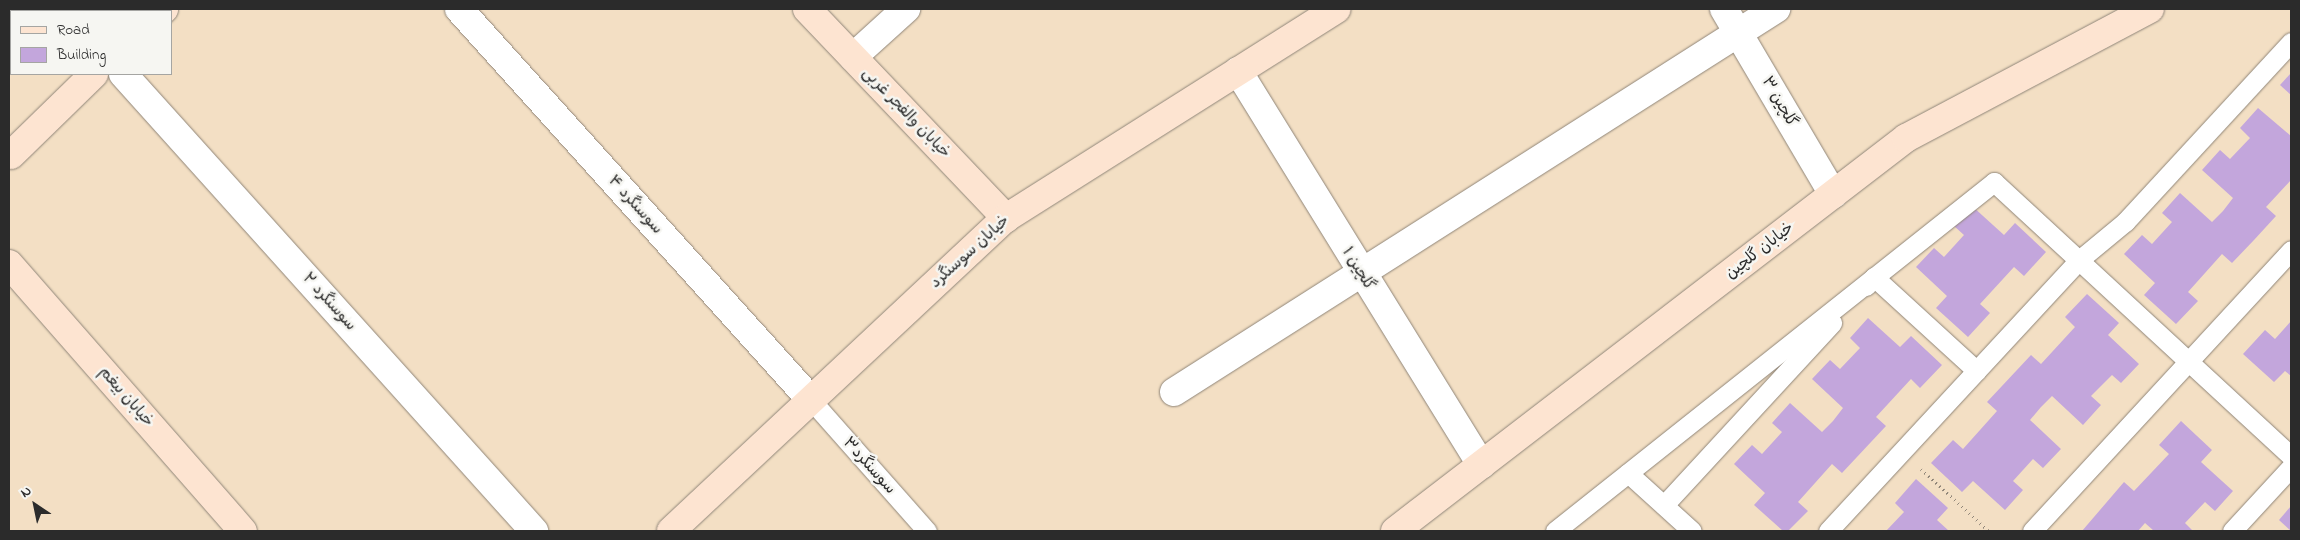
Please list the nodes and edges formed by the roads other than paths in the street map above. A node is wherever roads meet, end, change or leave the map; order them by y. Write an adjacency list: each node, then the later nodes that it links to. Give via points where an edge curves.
1 (459, 9): 25 (street, سوسنگرد ۴)
2 (807, 9): 10 (street, خیابان والفجر غربی)
3 (906, 9): 10 (street)
4 (1336, 9): 11 (street, خیابان سوسنگرد)
5 (1724, 9): 8 (street, گلچین ۳)
6 (1776, 9): 8 (street)
7 (2150, 9): 15 (street, خیابان گلچین, via 1906,138)
8 (1738, 33): 15 (street, گلچین ۳); 20 (street)
9 (2291, 42): 18 (lane, via 2125,222)
10 (853, 57): 16 (street, خیابان والفجر غربی)
11 (1238, 71): 16 (street, خیابان سوسنگرد); 20 (street, گلچین ۱)
12 (93, 75): 14 (street)
13 (124, 75): 32 (street, سوسنگرد ۲)
14 (9, 150)
15 (1833, 194): 27 (street, خیابان گلچین)
16 (1006, 218): 25 (street, خیابان سوسنگرد)
17 (2291, 250): 22 (lane)
18 (2079, 260): 21 (lane, via 1994,182); 22 (lane); 23 (lane)
19 (9, 264): 31 (street, خیابان بیغم)
20 (1360, 273): 24 (street); 27 (street, گلچین ۱)
21 (1874, 277): 23 (lane); 29 (lane); 30 (lane)
22 (2188, 361): 26 (lane); 39 (lane)
23 (1977, 371): 38 (lane)
24 (1174, 392)
25 (810, 400): 33 (street, خیابان سوسنگرد); 34 (lane, سوسنگرد۳)
26 (2291, 456)
27 (1481, 465): 35 (street, خیابان گلچین)
28 (2291, 467): 40 (lane)
29 (1628, 473): 30 (lane); 36 (lane)
30 (1664, 505): 37 (lane)
31 (243, 531)
32 (534, 531)
33 (670, 531)
34 (927, 531)
35 (1395, 531)
36 (1555, 531)
37 (1692, 531)
38 (1828, 531)
39 (2032, 531)
40 (2232, 531)

